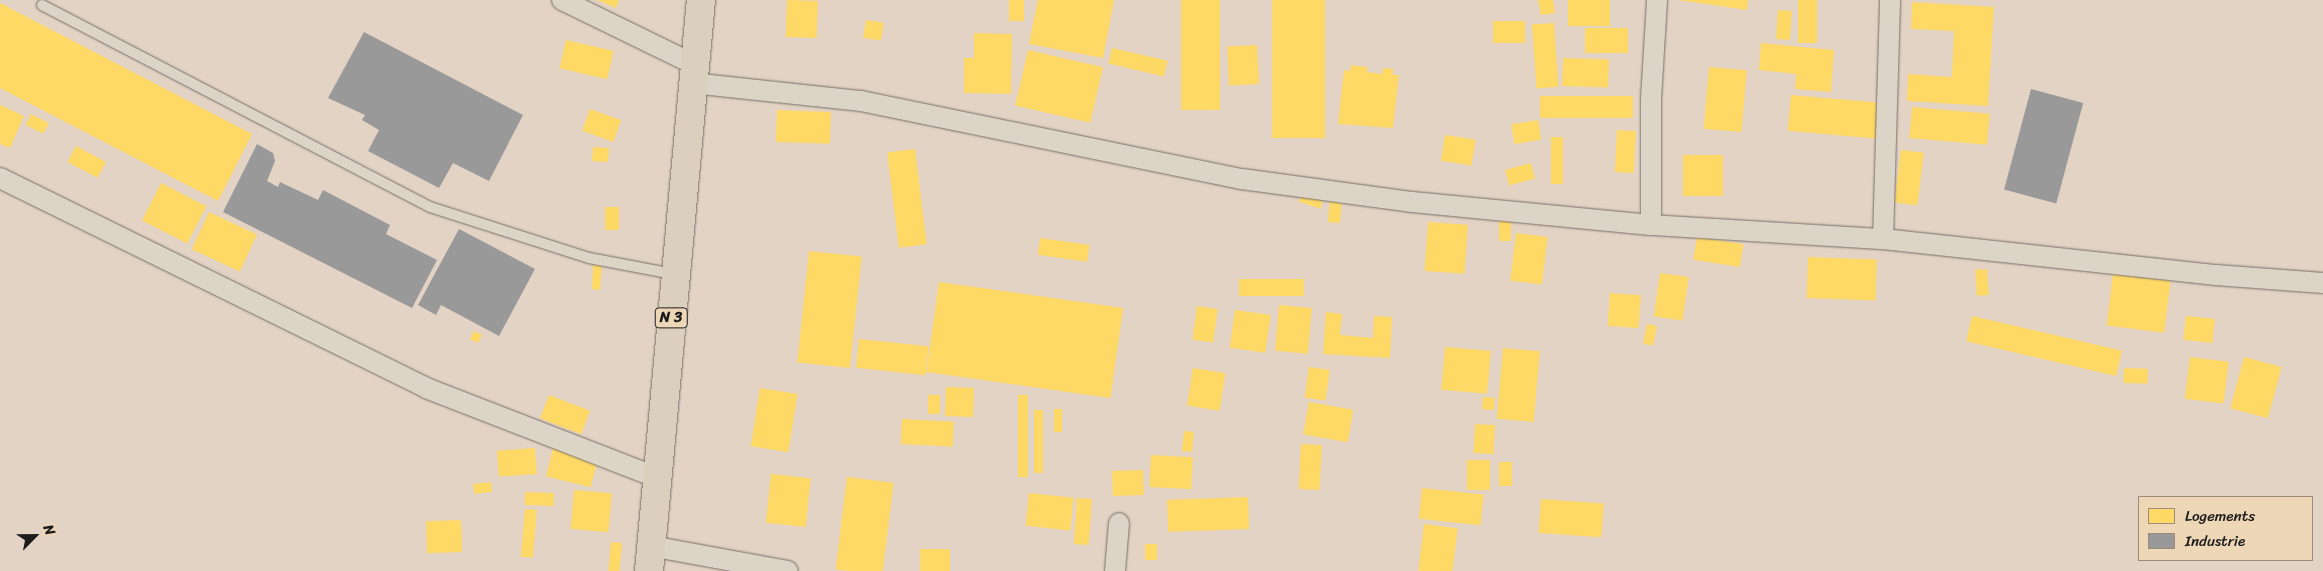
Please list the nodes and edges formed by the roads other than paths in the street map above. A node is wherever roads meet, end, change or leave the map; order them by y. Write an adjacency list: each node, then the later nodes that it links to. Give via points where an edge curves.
1 (562, 0): 6 (street)
2 (701, 0): 6 (highway, N 3)
3 (1657, 0): 8 (street, via 1651,99)
4 (1890, 0): 9 (street)
5 (42, 5): 10 (lane, via 430,207 589,258)
6 (692, 74): 8 (street, via 861,101 1242,179 1412,202); 10 (highway, N 3)
7 (0, 178): 12 (street, via 426,388)
8 (1651, 225): 9 (street)
9 (1883, 239): 11 (street, via 2216,275)
10 (674, 274): 12 (highway, N 3)
11 (2323, 283)
12 (656, 476): 14 (highway, N 3)
13 (1119, 523): 16 (street)
14 (649, 558): 15 (street)
15 (788, 571)
16 (1115, 571)

